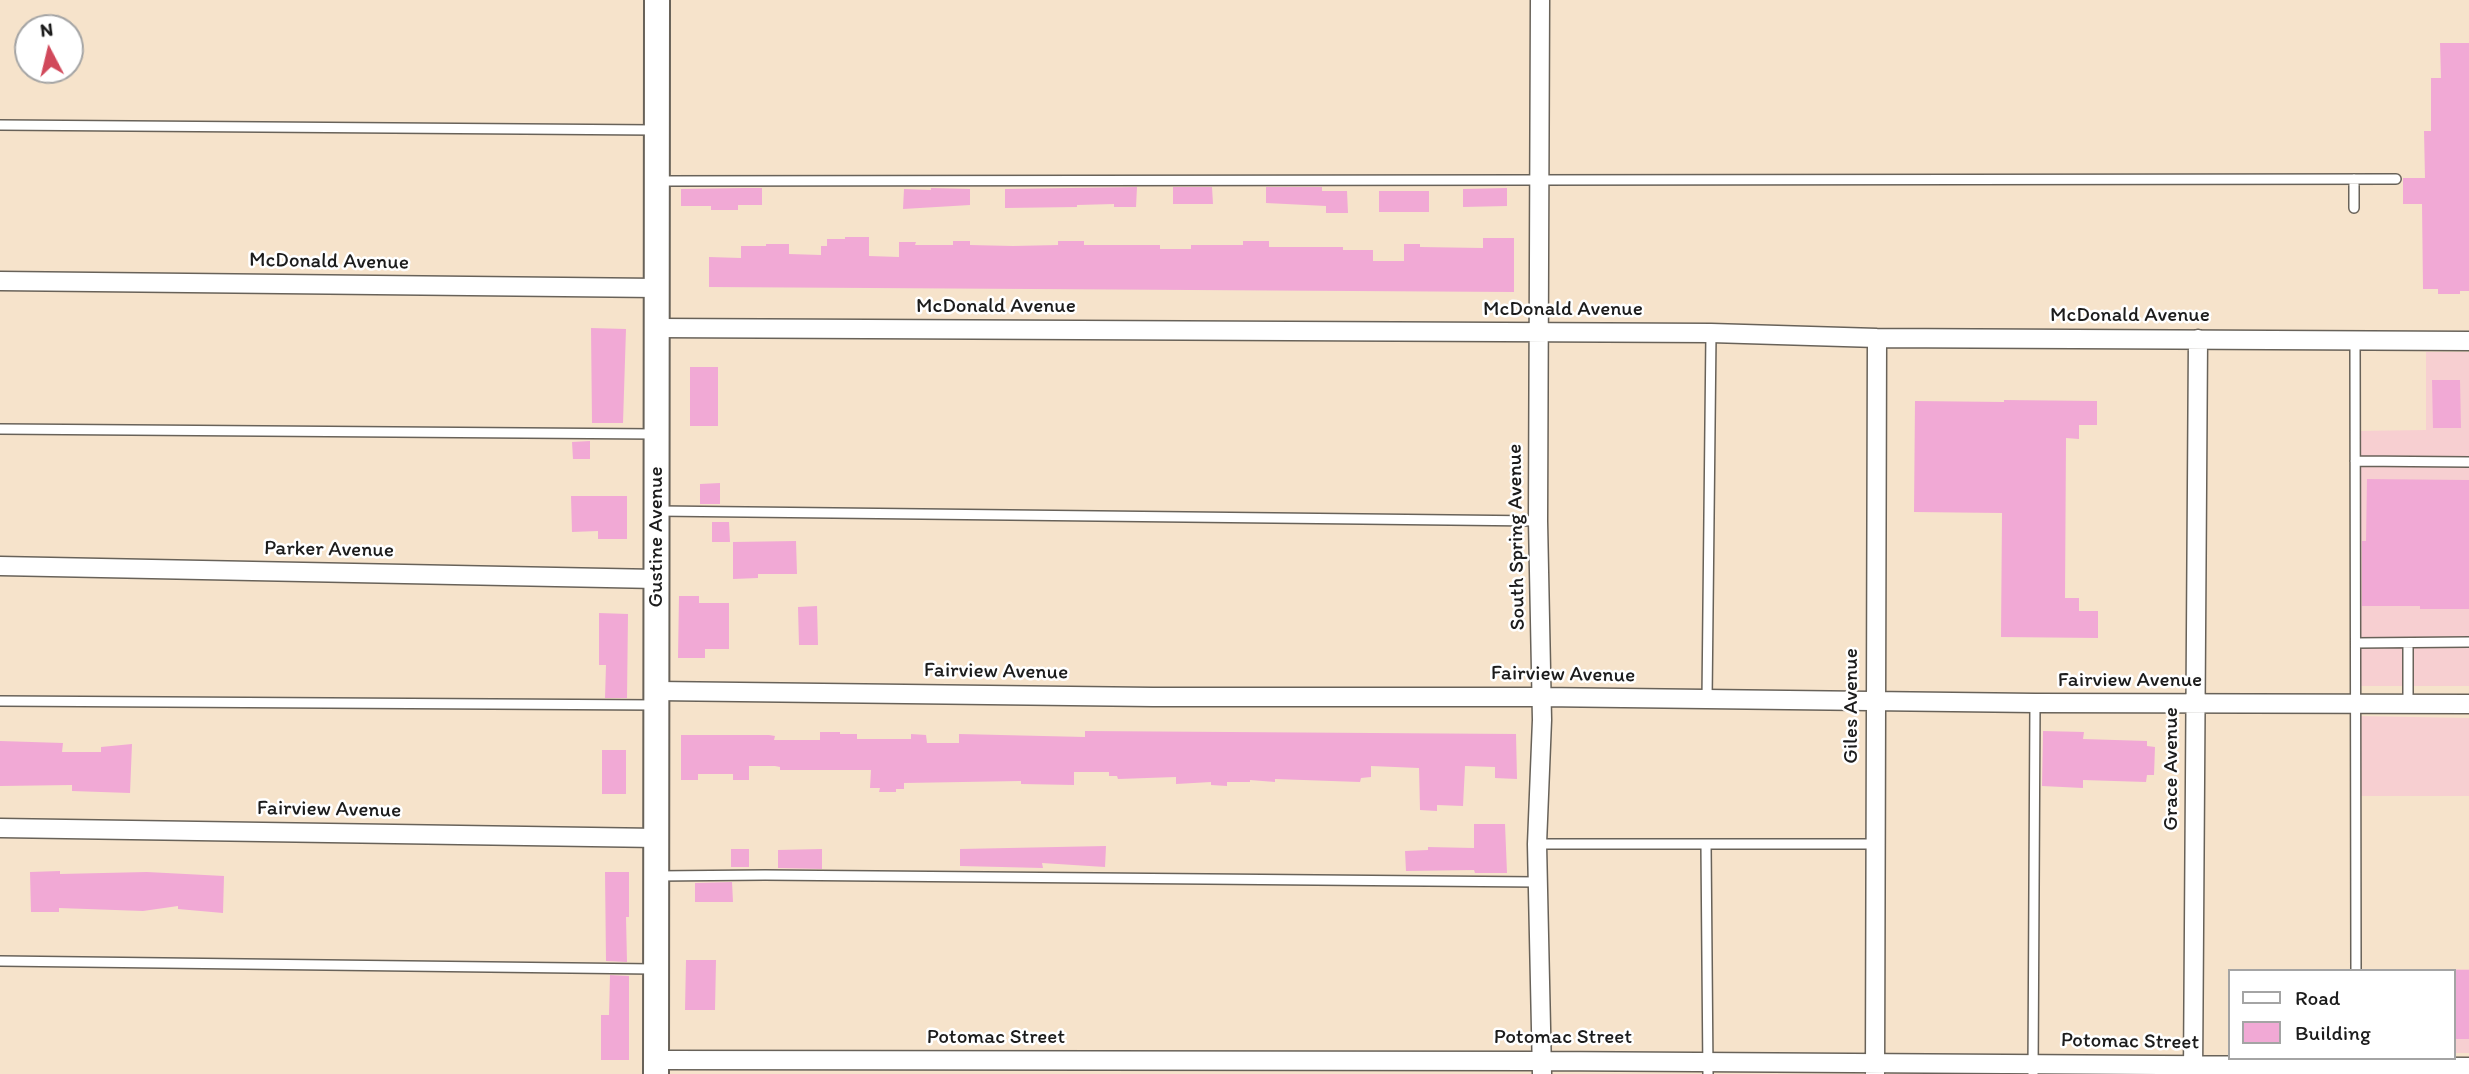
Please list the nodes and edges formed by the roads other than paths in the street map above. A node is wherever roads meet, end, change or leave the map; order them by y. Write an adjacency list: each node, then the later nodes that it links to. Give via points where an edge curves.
1 (657, 0): 4 (street, Gustine Avenue)
2 (1540, 0): 8 (street, South Spring Avenue)
3 (0, 125): 4 (lane)
4 (657, 130): 7 (street, Gustine Avenue)
5 (2354, 179): 6 (lane); 8 (lane); 9 (lane)
6 (2396, 180)
7 (657, 181): 8 (lane); 11 (street, Gustine Avenue)
8 (1539, 181): 13 (street, South Spring Avenue)
9 (2354, 208)
10 (0, 281): 11 (street, McDonald Avenue)
11 (657, 288): 12 (street, Gustine Avenue)
12 (657, 328): 13 (street, McDonald Avenue); 20 (street, Gustine Avenue)
13 (1539, 333): 14 (street, McDonald Avenue); 24 (street, South Spring Avenue)
14 (1711, 333): 15 (street, McDonald Avenue); 32 (lane)
15 (1877, 338): 16 (street, McDonald Avenue); 34 (street, Giles Avenue)
16 (2198, 339): 17 (street, McDonald Avenue); 36 (street, Grace Avenue)
17 (2355, 340): 18 (street, McDonald Avenue); 21 (lane)
18 (2469, 341)
19 (0, 429): 20 (lane)
20 (657, 434): 23 (street, Gustine Avenue)
21 (2355, 461): 22 (lane); 28 (lane)
22 (2469, 462)
23 (657, 511): 24 (lane); 26 (street, Gustine Avenue)
24 (1538, 521): 30 (street, South Spring Avenue)
25 (0, 566): 26 (street, Parker Avenue)
26 (657, 579): 31 (street, Gustine Avenue)
27 (2469, 642): 29 (lane)
28 (2356, 643): 29 (lane); 37 (lane)
29 (2407, 643): 38 (lane)
30 (1541, 697): 31 (street, Fairview Avenue); 32 (street, Fairview Avenue); 42 (street, South Spring Avenue)
31 (657, 698): 33 (lane); 41 (street, Gustine Avenue)
32 (1707, 700): 34 (street, Fairview Avenue)
33 (0, 701)
34 (1875, 701): 35 (street, Fairview Avenue); 44 (street, Giles Avenue)
35 (2035, 703): 36 (street, Fairview Avenue); 59 (lane)
36 (2196, 704): 37 (street, Fairview Avenue); 60 (street, Grace Avenue)
37 (2356, 704): 38 (street, Fairview Avenue); 49 (lane)
38 (2408, 704): 39 (street, Fairview Avenue)
39 (2469, 704)
40 (0, 828): 41 (street, Fairview Avenue)
41 (657, 838): 45 (street, Gustine Avenue)
42 (1537, 844): 43 (lane); 46 (street, South Spring Avenue)
43 (1706, 844): 44 (lane); 57 (lane)
44 (1874, 844): 58 (street, Giles Avenue)
45 (657, 876): 46 (lane); 48 (street, Gustine Avenue)
46 (1537, 882): 53 (street, South Spring Avenue)
47 (0, 961): 48 (lane)
48 (657, 969): 51 (street, Gustine Avenue)
49 (2356, 969)
50 (2355, 1066): 54 (street, Potomac Street); 60 (street, Potomac Street)
51 (656, 1067): 52 (street, Potomac Street)
52 (764, 1067): 55 (street, Potomac Street)
53 (1542, 1067): 56 (street, Potomac Street); 57 (street, Potomac Street)
54 (2469, 1067)
55 (1203, 1068): 56 (street, Potomac Street)
56 (1375, 1068)
57 (1708, 1068): 58 (street, Potomac Street)
58 (1875, 1068): 59 (street, Potomac Street)
59 (2033, 1069): 60 (street, Potomac Street)
60 (2193, 1070)

